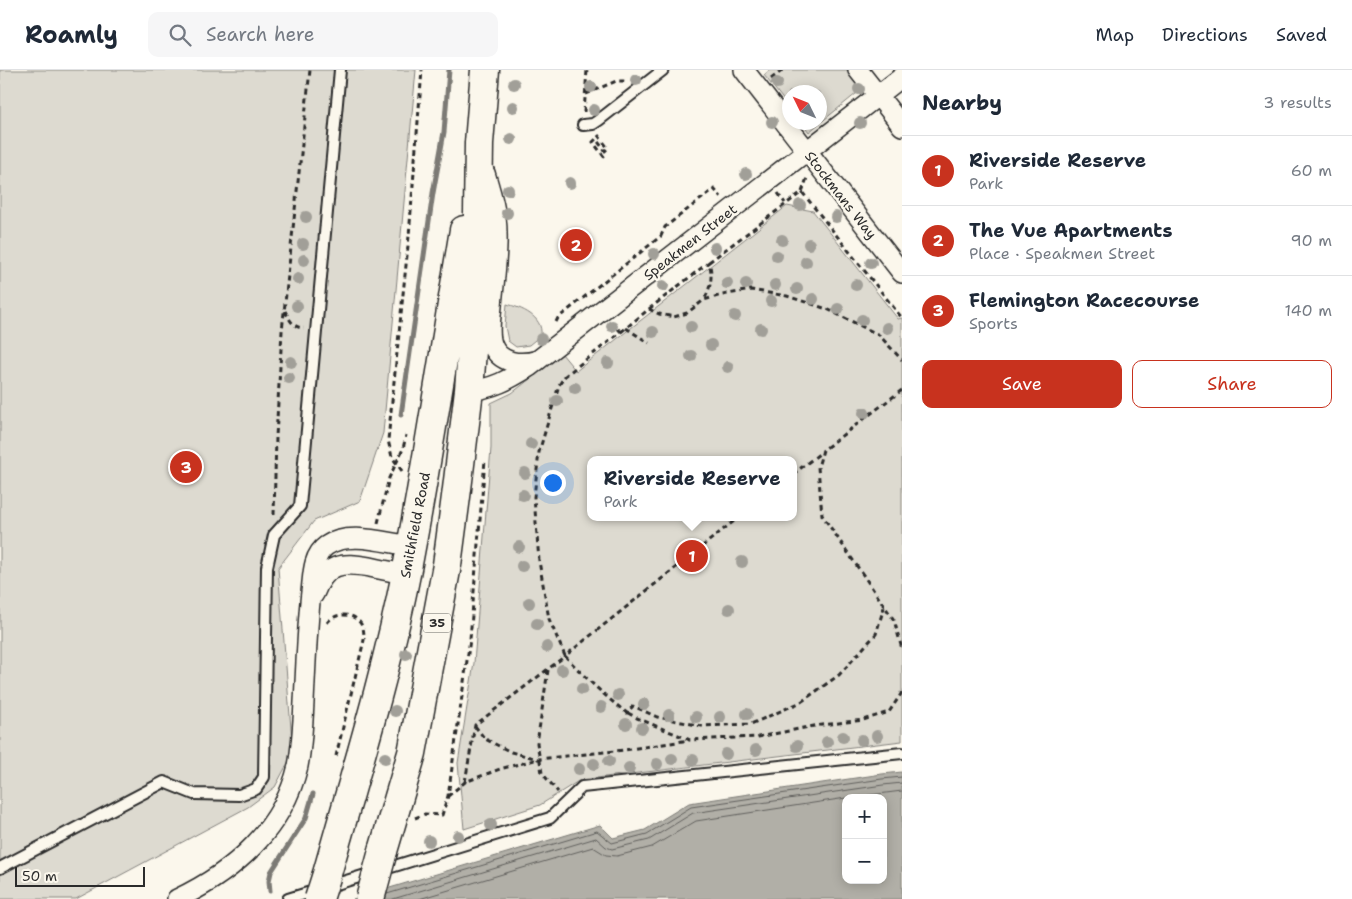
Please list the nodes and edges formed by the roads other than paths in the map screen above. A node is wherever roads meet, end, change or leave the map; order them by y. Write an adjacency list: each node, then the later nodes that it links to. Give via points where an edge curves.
1 (340, 70): 21 (lane, via 300,506 274,535 268,567 264,777 256,789 239,794 194,794 164,782)
2 (485, 70): 10 (highway, Smithfield Road / 35)
3 (663, 70): 8 (lane, via 596,123)
4 (858, 70): 7 (street)
5 (747, 71): 11 (street, Stockmans Way)
6 (902, 77): 7 (street, Speakmen Street)
7 (878, 95): 9 (street); 11 (street, Speakmen Street)
8 (584, 125)
9 (902, 126)
10 (479, 148): 13 (street, via 497,218 490,326 492,343 498,354 508,361 525,363); 14 (highway, Smithfield Road / 35); 15 (highway, Smithfield Road / 35, via 477,285)
11 (806, 150): 12 (street, Stockmans Way); 13 (street, Speakmen Street)
12 (902, 273)
13 (538, 360): 15 (street, Speakmen Street, via 496,385)
14 (439, 387): 15 (highway); 16 (highway, Smithfield Road / 35)
15 (469, 390): 17 (highway, Smithfield Road / 35)
16 (411, 546): 17 (highway); 18 (highway, Smithfield Road / 35); 19 (street, via 358,538 335,541 322,550 314,568)
17 (447, 565): 18 (highway); 26 (highway, Smithfield Road / 35, bridge, via 412,754)
18 (406, 574): 19 (street, via 350,564 334,567 324,575 316,589); 22 (highway, Smithfield Road / 35, via 363,749)
19 (309, 617): 23 (street, via 302,742 289,791 274,820 253,848)
20 (902, 753): 25 (lane, via 582,787 550,818)
21 (0, 868)
22 (323, 886)
23 (199, 894): 24 (street)
24 (177, 899)
25 (288, 899)
26 (370, 899)

